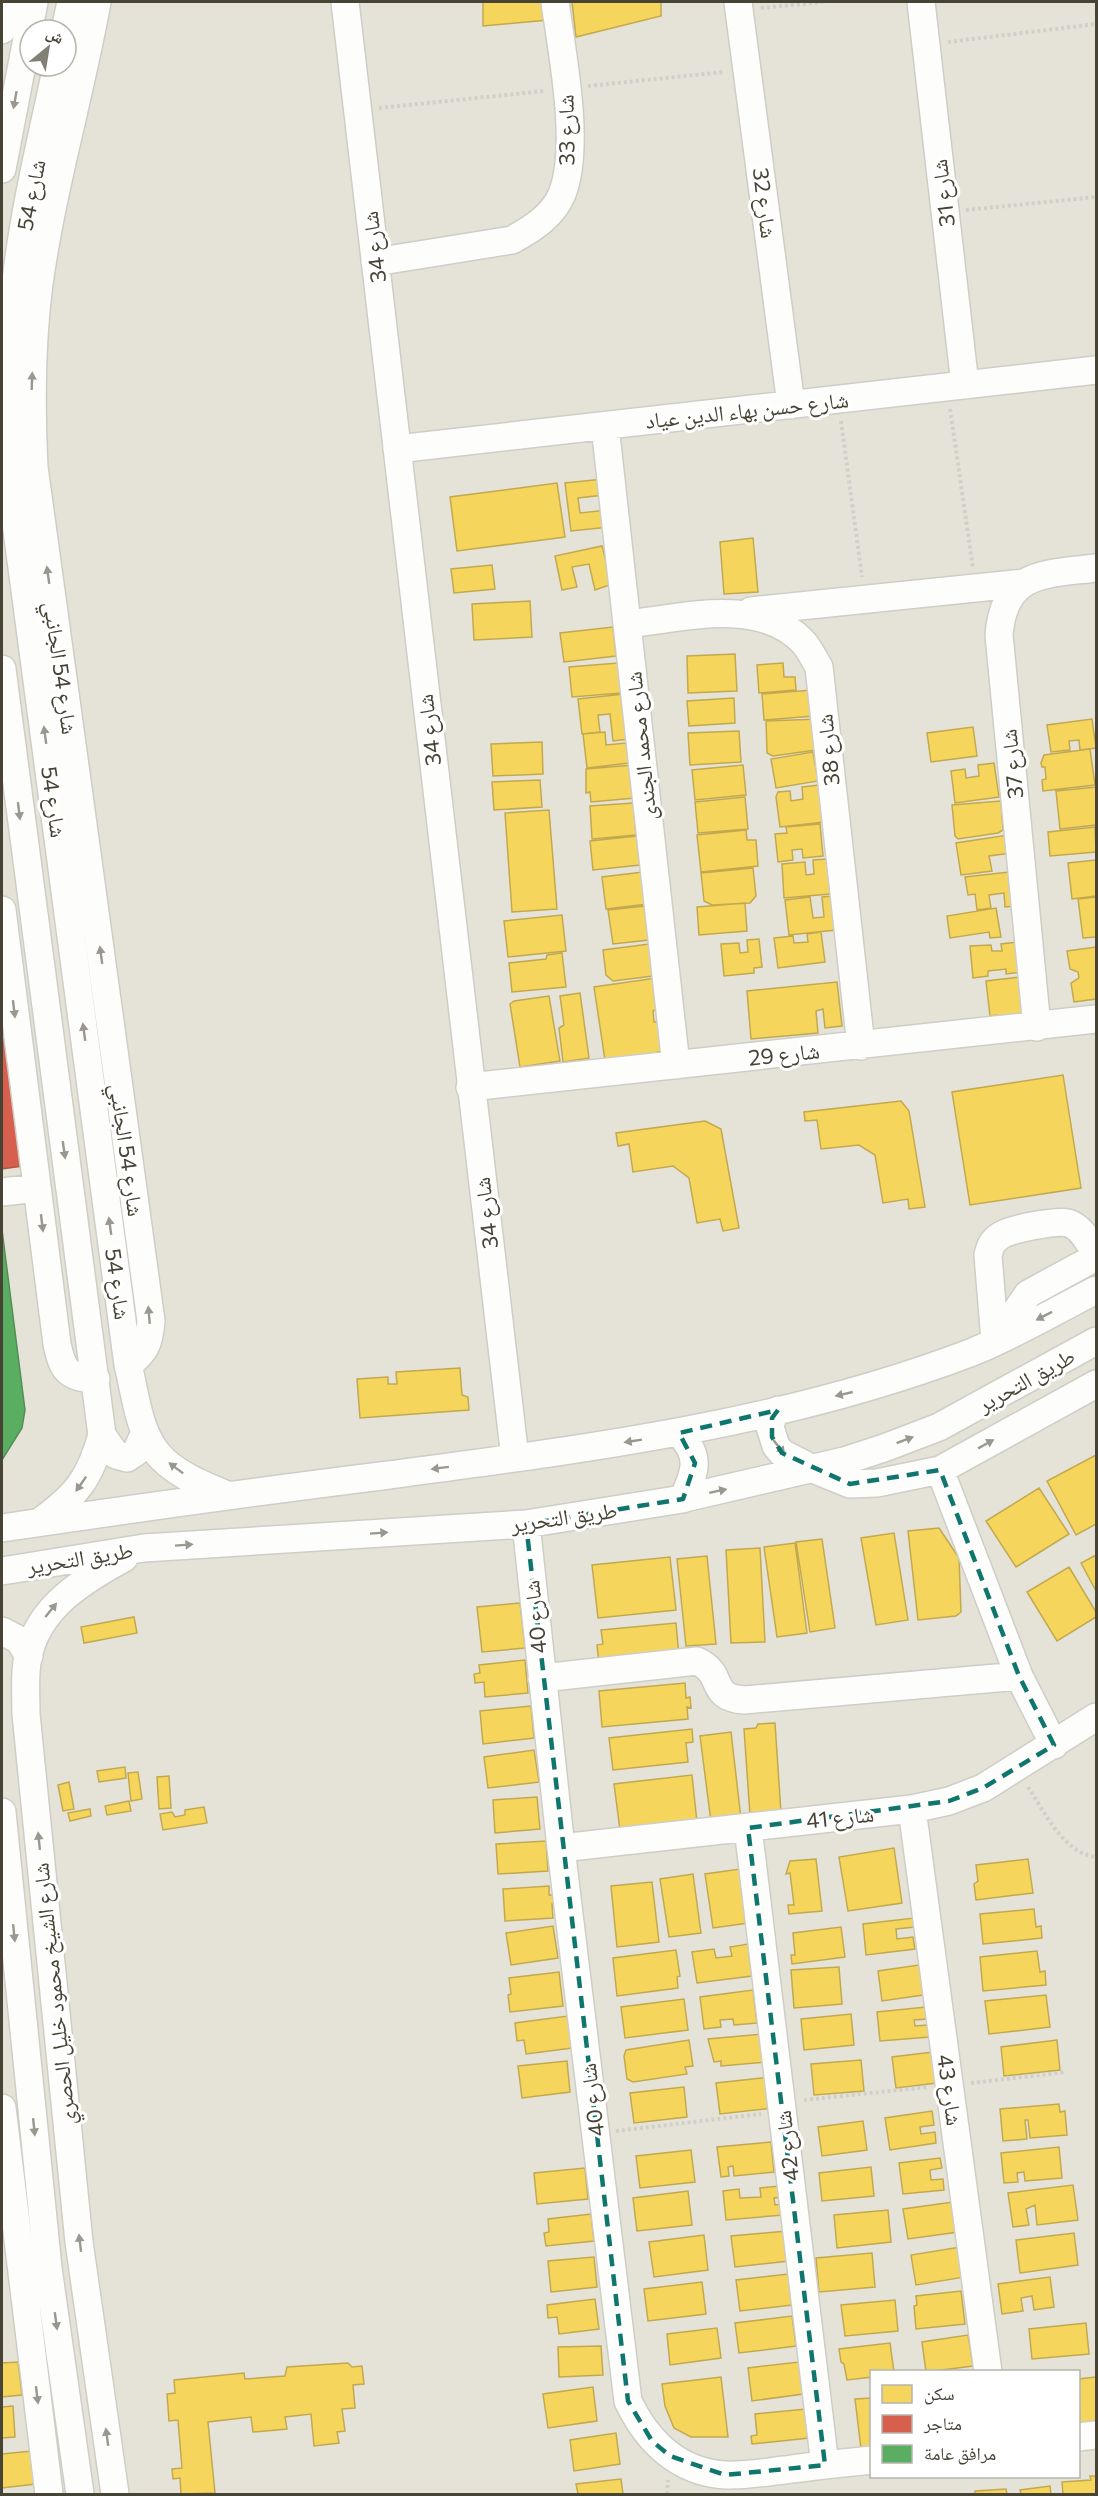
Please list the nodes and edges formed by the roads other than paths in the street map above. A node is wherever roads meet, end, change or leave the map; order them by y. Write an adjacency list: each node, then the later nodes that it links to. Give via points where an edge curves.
1 (7, 2): 11 (street)
2 (34, 2): 9 (street, شارع 54)
3 (71, 2): 10 (street)
4 (97, 2): 43 (street, شارع 54 الجانبي, one-way to 4, via 143,1353 150,1338 151,1321 34,467 31,405 40,282)
5 (345, 2): 16 (street, شارع 34)
6 (555, 2): 16 (street, شارع 33, via 571,151 562,196 549,215 512,240)
7 (921, 2): 18 (street, شارع 31, via 945,213)
8 (739, 6): 19 (street, شارع 32)
9 (31, 18)
10 (68, 18)
11 (2, 30)
12 (19, 78): 15 (street, شارع 54, one-way to 15)
13 (55, 78): 14 (street, شارع 54)
14 (40, 148): 15 (street, via 26,138 14,140); 43 (street, شارع 54, one-way to 14, via 11,486 10,347 16,279)
15 (4, 159)
16 (375, 262): 21 (street, شارع 34)
17 (1096, 370): 18 (street, شارع حسن بهاء الدين عياد)
18 (956, 386): 19 (street, شارع حسن بهاء الدين عياد)
19 (790, 405): 20 (street, شارع حسن بهاء الدين عياد)
20 (605, 426): 21 (street, شارع حسن بهاء الدين عياد); 25 (street, شارع محمد الجندى)
21 (397, 450): 34 (street, شارع 34)
22 (1096, 568): 23 (street, via 1042,574)
23 (1024, 583): 24 (street); 31 (street, شارع 37, via 1010,597 1001,615 999,635)
24 (732, 613): 25 (street, شارع 38); 32 (street, شارع 38, via 759,616 784,626 805,644 819,667)
25 (627, 624): 33 (street, شارع محمد الجندى)
26 (2, 669): 27 (street, شارع 54, one-way to 27)
27 (13, 849): 35 (street, شارع 54)
28 (2, 909): 29 (street)
29 (6, 976): 36 (street, one-way to 36)
30 (1096, 1019): 31 (street, شارع 29)
31 (1037, 1027): 32 (street, شارع 29)
32 (861, 1046): 33 (street, شارع 29)
33 (676, 1065): 34 (street, شارع 29)
34 (470, 1087): 50 (street, شارع 34)
35 (60, 1122): 36 (street); 44 (street, شارع 54, one-way to 44)
36 (28, 1126): 37 (street)
37 (38, 1188): 38 (street); 44 (street, one-way to 44, via 62,1364 76,1377)
38 (2, 1192)
39 (1096, 1256): 41 (street, via 1028,1294); 41 (street, via 1079,1229 1069,1223 1056,1222 1001,1234 988,1255)
40 (1096, 1290): 41 (street, طريق التحرير, one-way to 41)
41 (995, 1341): 46 (street, طريق التحرير, one-way to 46, via 863,1390)
42 (1096, 1341): 51 (street, طريق التحرير, one-way to 42, via 939,1427)
43 (128, 1365): 47 (street, شارع 54)
44 (96, 1379): 49 (street, شارع 54)
45 (1096, 1384): 52 (street, one-way to 45)
46 (778, 1410): 48 (street, طريق التحرير); 51 (street, one-way to 51, via 770,1427 776,1446)
47 (145, 1432): 49 (street, via 136,1452 127,1458 117,1455); 53 (street, شارع 54, one-way to 47, via 175,1469 154,1450)
48 (679, 1433): 50 (street, طريق التحرير, one-way to 50); 54 (street, via 695,1463)
49 (102, 1435): 55 (street, شارع 54, one-way to 55, via 94,1462 80,1487)
50 (515, 1458): 53 (street, طريق التحرير, one-way to 53)
51 (813, 1469): 52 (street, via 850,1484 877,1483); 54 (street, طريق التحرير, one-way to 51)
52 (940, 1470): 62 (street)
53 (227, 1495): 55 (street, طريق التحرير)
54 (683, 1499): 56 (street, طريق التحرير)
55 (39, 1522): 57 (street, طريق التحرير)
56 (526, 1524): 58 (street, طريق التحرير, one-way to 56); 63 (street, شارع 40)
57 (2, 1528)
58 (144, 1548): 59 (street, طريق التحرير); 61 (street, شارع الشيخ محمود خليل الحصري, one-way to 58, via 45,1618 63,1596)
59 (2, 1571)
60 (2, 1631): 61 (street, via 19,1640)
61 (29, 1656): 78 (street, شارع الشيخ محمود خليل الحصري, one-way to 61, via 80,2242 26,1714)
62 (1019, 1676): 63 (street, via 744,1700 725,1696 709,1666 697,1661); 65 (street)
63 (542, 1678): 69 (street, شارع 40)
64 (1096, 1717): 65 (street, شارع 41)
65 (1054, 1745): 66 (street, شارع 41, via 983,1788)
66 (912, 1809): 68 (street, شارع 41); 71 (street, شارع 43)
67 (2, 1812): 77 (street, شارع الشيخ محمود خليل الحصري, one-way to 77, via 48,2268)
68 (748, 1827): 69 (street, شارع 41); 75 (street, شارع 42)
69 (561, 1848): 75 (street, شارع 40, via 628,2401 652,2441 696,2469 725,2475)
70 (2, 2108): 76 (street, one-way to 76)
71 (988, 2370)
72 (1096, 2435): 73 (street)
73 (1080, 2437)
74 (870, 2460): 75 (street, شارع 40)
75 (825, 2465)
76 (49, 2494)
77 (80, 2494)
78 (115, 2494)

